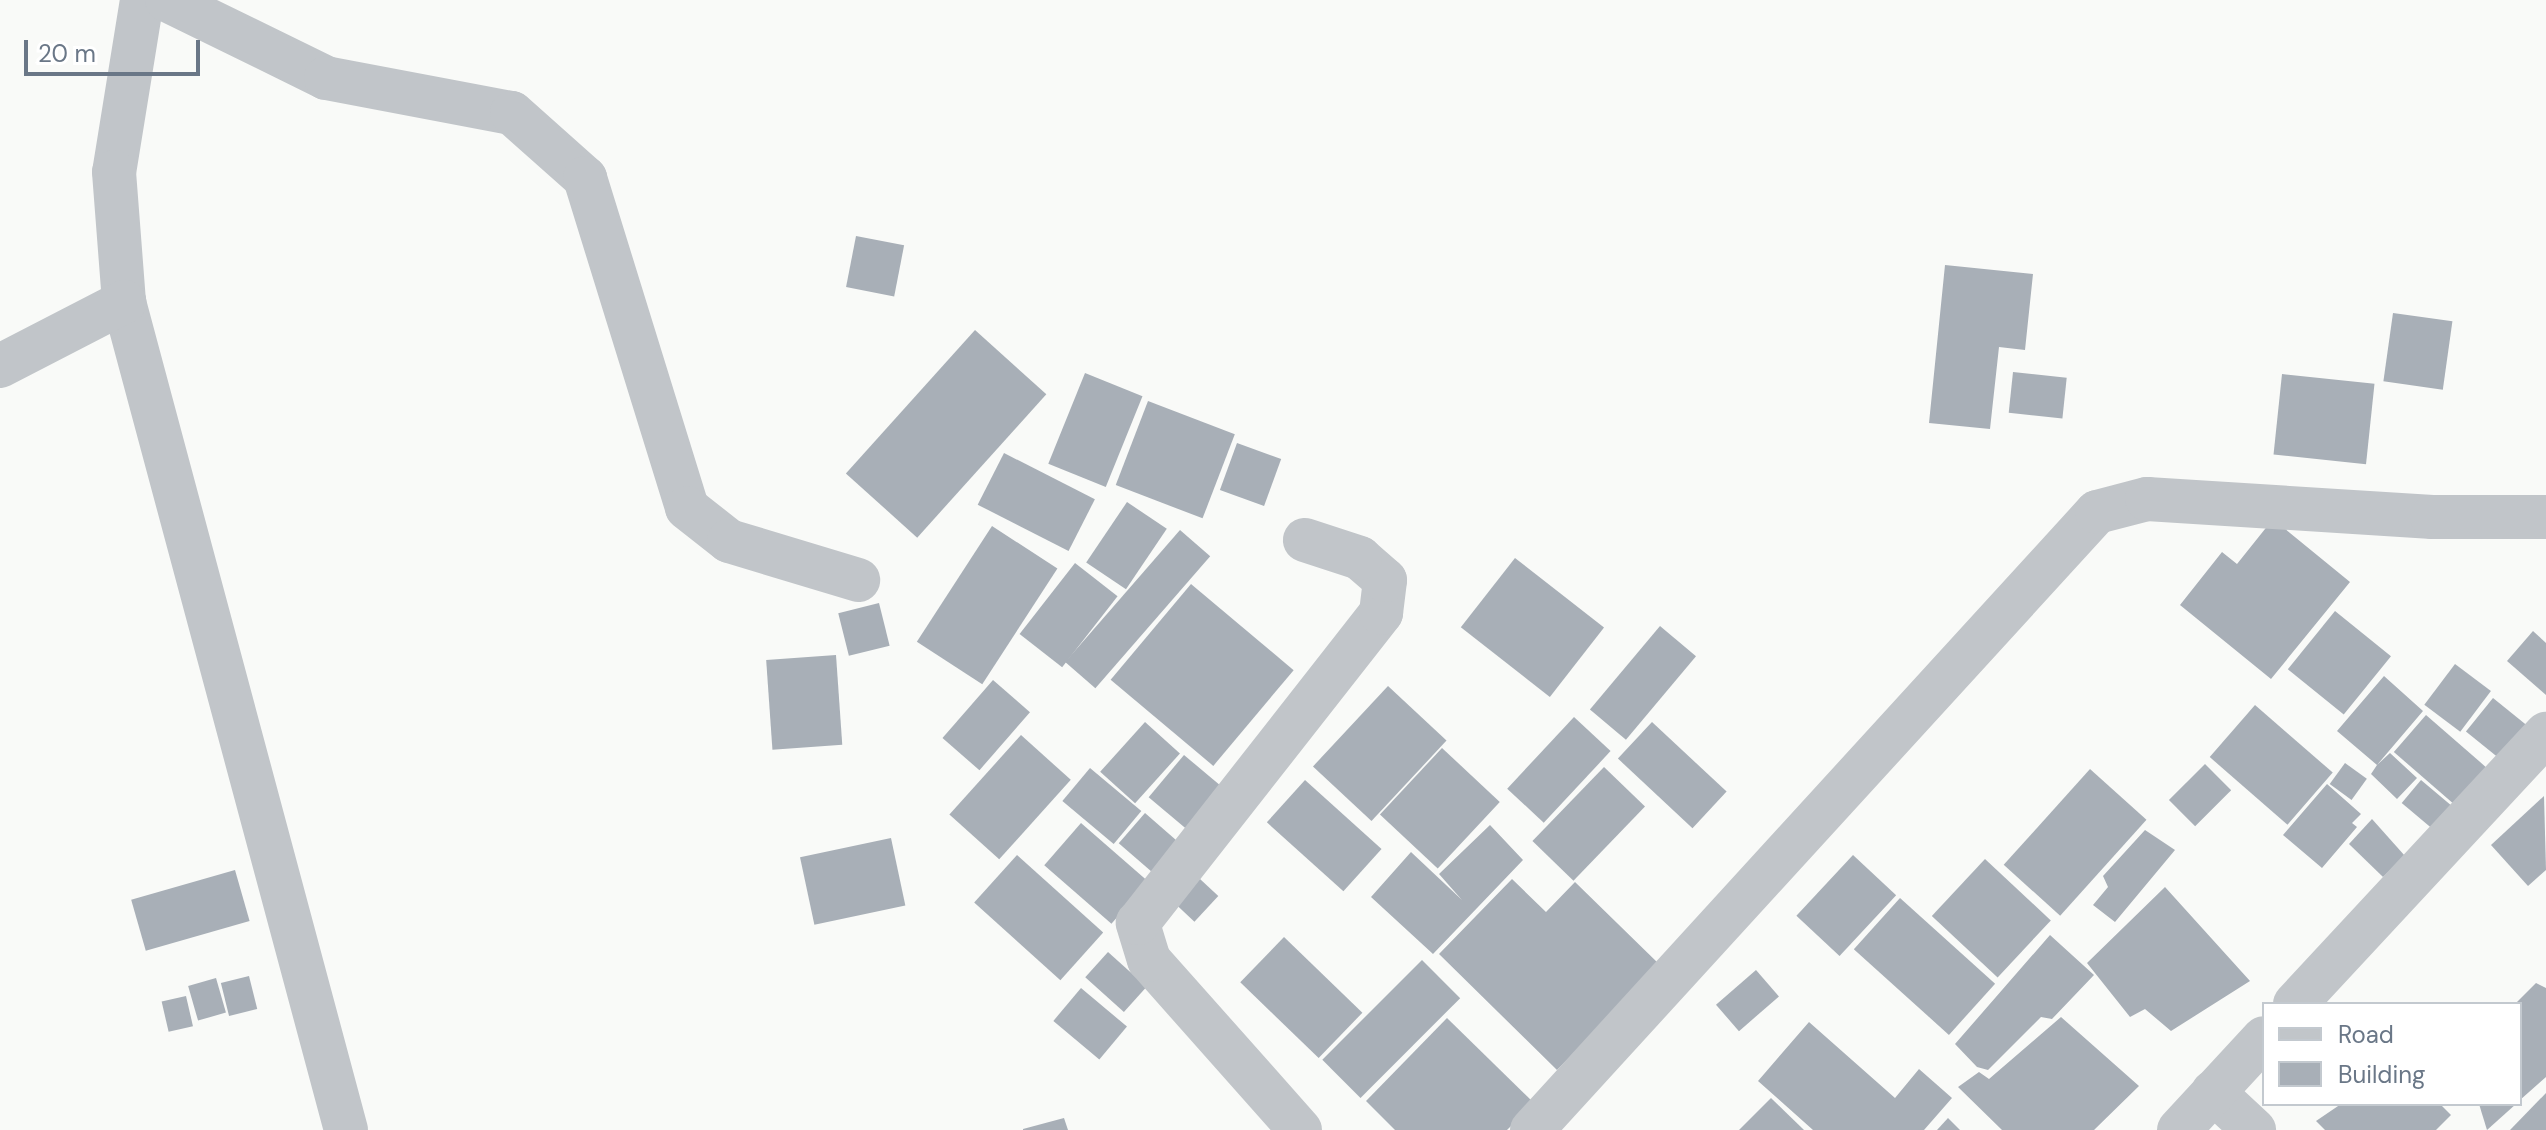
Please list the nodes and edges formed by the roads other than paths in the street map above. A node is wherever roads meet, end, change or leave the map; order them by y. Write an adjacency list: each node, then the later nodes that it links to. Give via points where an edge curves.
1 (142, 0): 3 (street, via 114,172)
2 (167, 0): 7 (street, via 326,78 512,113 585,178 687,508 729,541)
3 (124, 302): 4 (street); 12 (street)
4 (0, 366)
5 (2546, 517): 14 (street, via 2432,517 2147,499 2097,512)
6 (1305, 540): 13 (street, via 1360,558 1385,580 1381,613 1138,923 1149,960)
7 (858, 580)
8 (2546, 734): 9 (street)
9 (2297, 1002)
10 (2262, 1040): 11 (street)
11 (2213, 1092): 15 (street); 16 (street)
12 (346, 1130)
13 (1300, 1130)
14 (1532, 1130)
15 (2179, 1130)
16 (2254, 1130)

